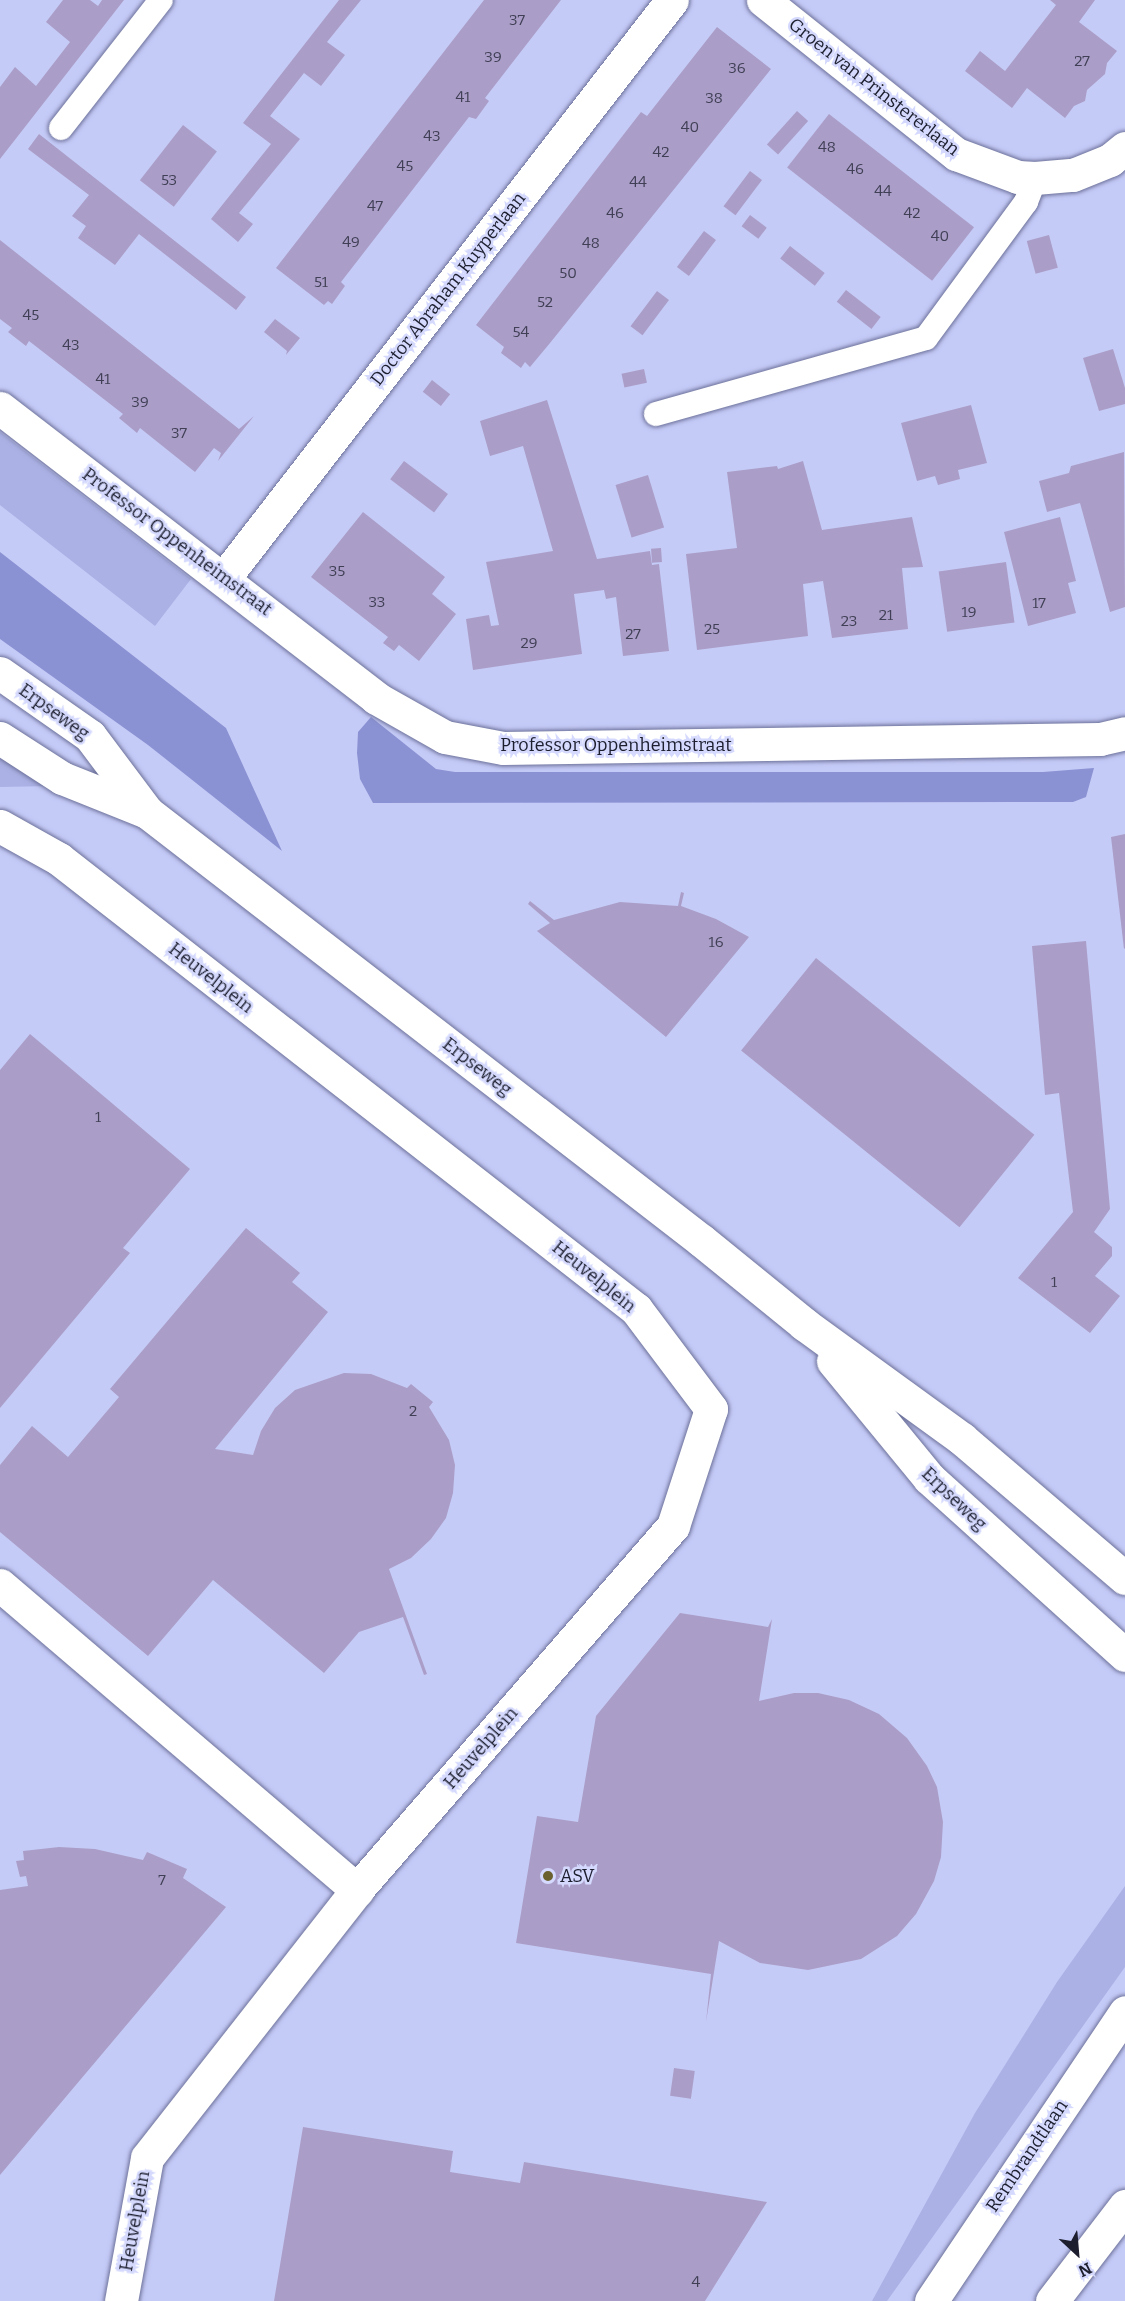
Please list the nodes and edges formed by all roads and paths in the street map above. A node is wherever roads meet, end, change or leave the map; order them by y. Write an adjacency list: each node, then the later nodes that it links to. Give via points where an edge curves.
1 (161, 0): 4 (lane)
2 (672, 0): 9 (street, Doctor Abraham Kuyperlaan)
3 (763, 0): 6 (street, Groen van Prinstererlaan, via 956,154 1018,177)
4 (61, 128)
5 (1125, 148): 6 (street, Groen van Prinstererlaan, via 1110,160 1073,175)
6 (1035, 178): 8 (lane, via 1026,202 926,338)
7 (0, 408): 9 (street, Professor Oppenheimstraat)
8 (656, 414)
9 (224, 578): 11 (street, Professor Oppenheimstraat, via 376,698 445,737 503,748 1088,739)
10 (0, 673): 13 (street, Erpseweg, via 90,736)
11 (1125, 733)
12 (0, 738): 13 (street, Erpseweg, via 62,778)
13 (147, 812): 15 (street, Erpseweg)
14 (0, 826): 19 (street, Heuvelplein, via 59,859 636,1309 711,1409 673,1526)
15 (804, 1324): 16 (street, Erpseweg, via 962,1439); 18 (street, Erpseweg, via 929,1478)
16 (1125, 1578)
17 (0, 1585): 19 (street)
18 (1125, 1655)
19 (357, 1890): 22 (street, Heuvelplein, via 147,2158)
20 (1125, 2012): 23 (street, Rembrandtlaan)
21 (1125, 2206): 24 (street)
22 (121, 2301)
23 (932, 2301)
24 (1052, 2301)

